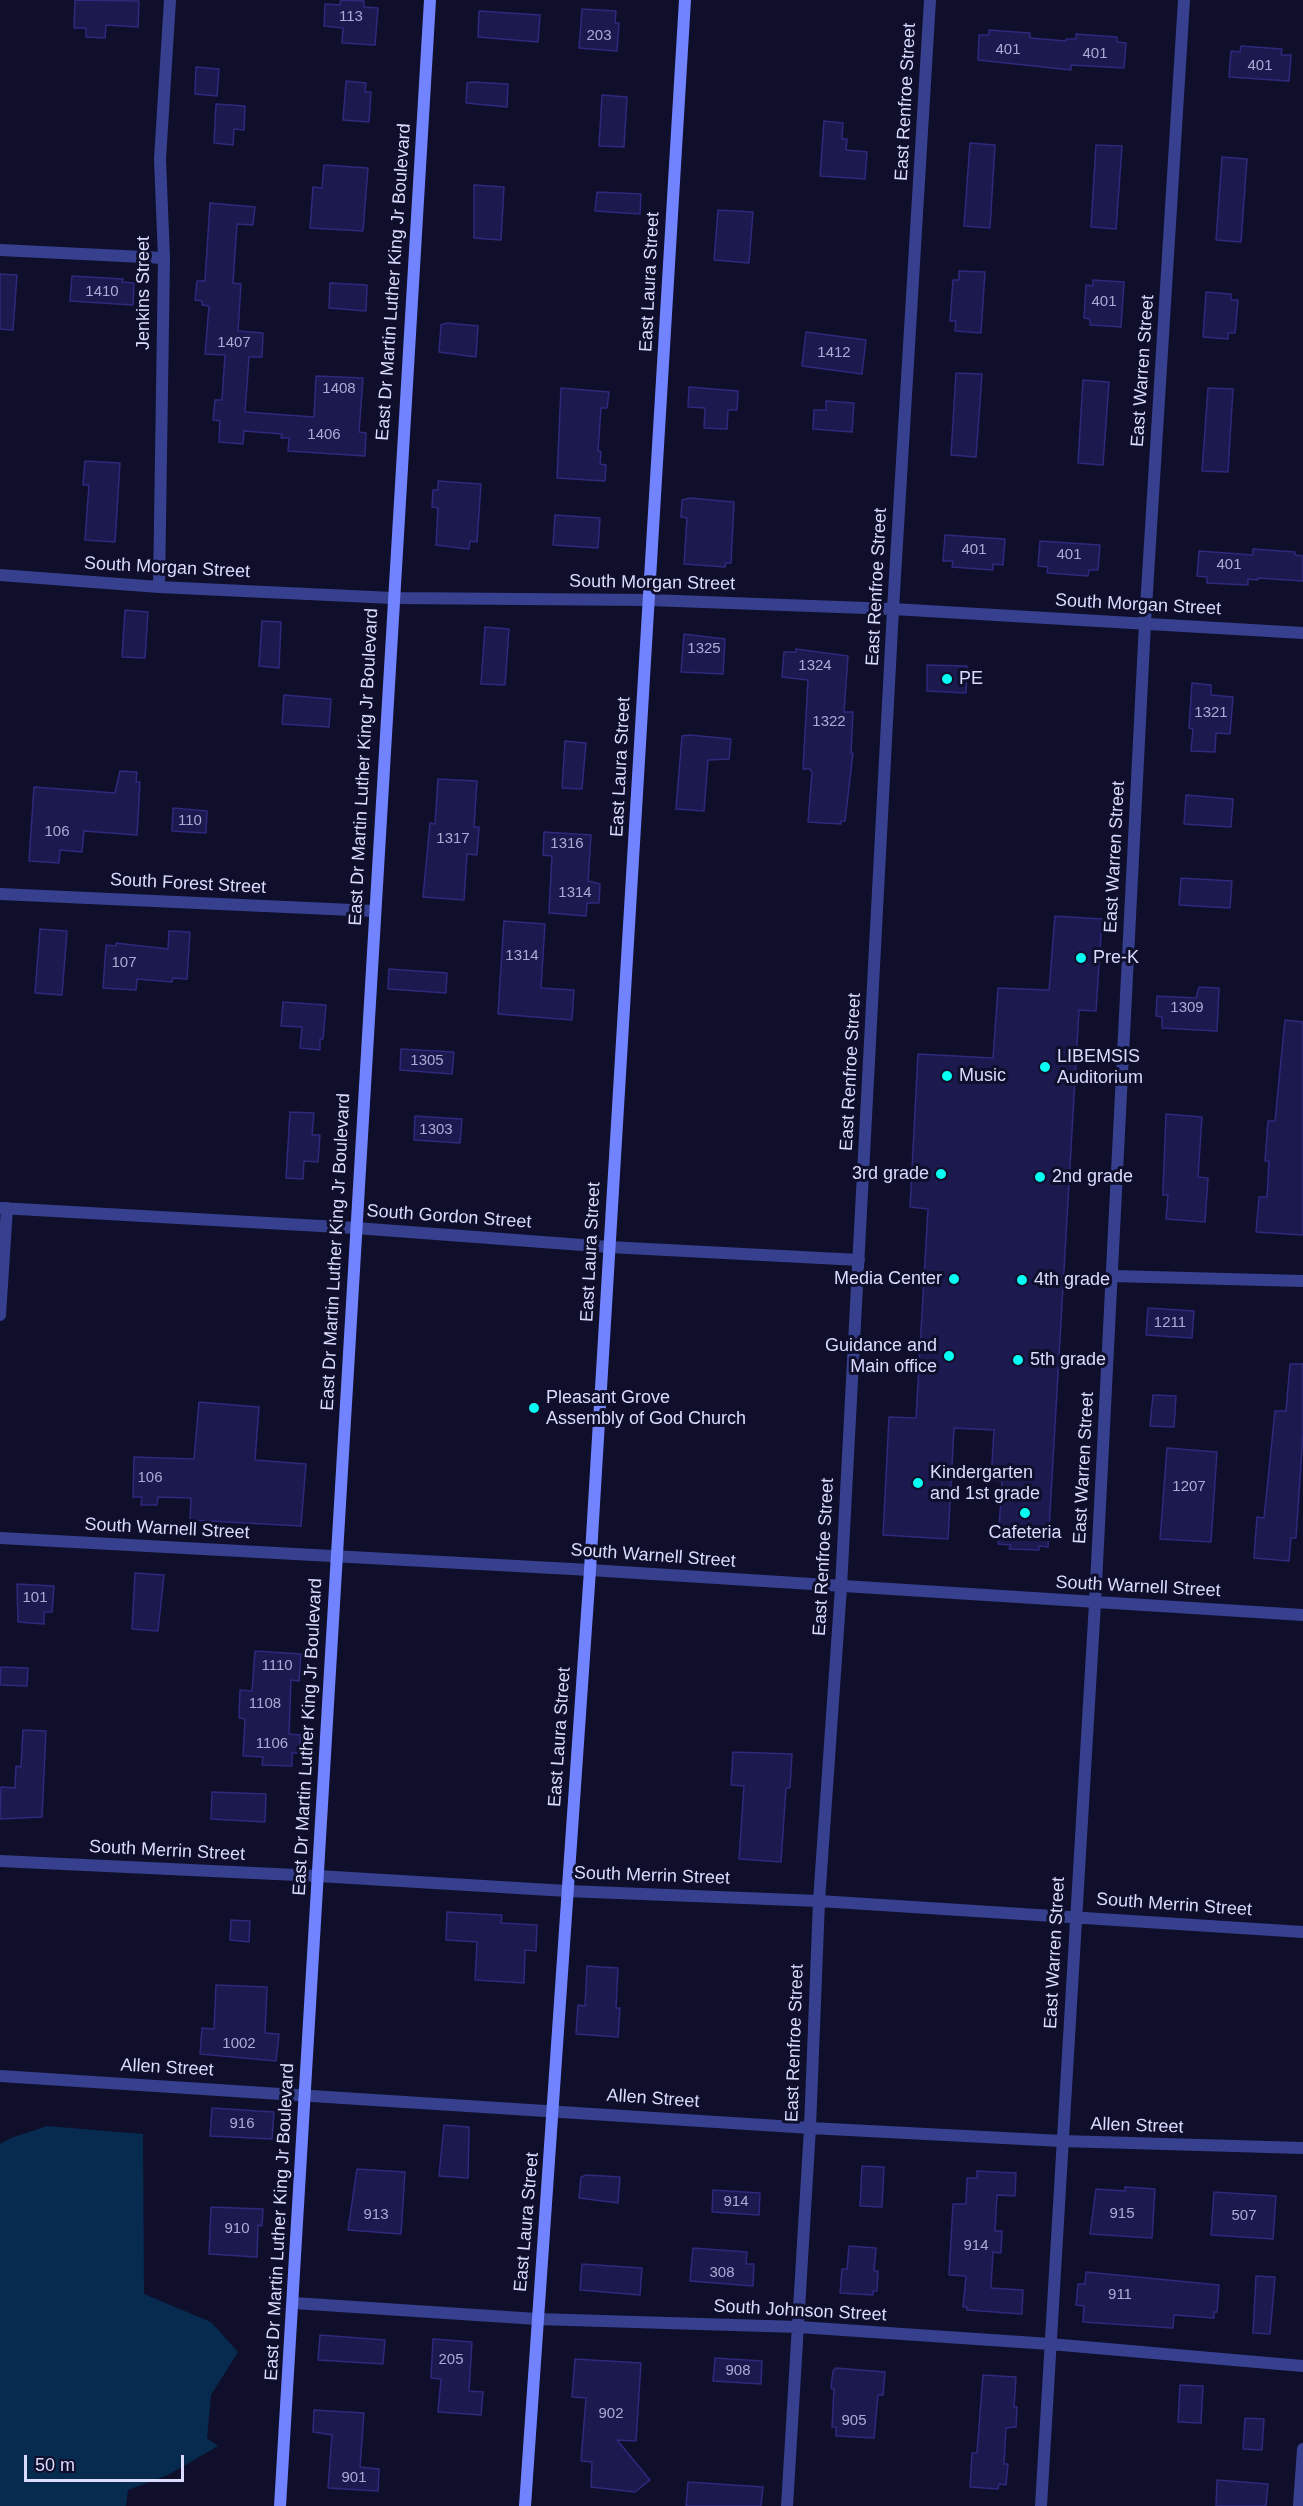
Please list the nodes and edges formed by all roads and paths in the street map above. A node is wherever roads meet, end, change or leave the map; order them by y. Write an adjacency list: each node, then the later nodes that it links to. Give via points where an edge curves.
1 (170, 0): 7 (street, Jenkins Street, via 160,159)
2 (430, 0): 10 (street, East Dr Martin Luther King Jr Boulevard)
3 (685, 0): 11 (street, East Laura Street)
4 (930, 0): 12 (street, East Renfroe Street)
5 (1184, 0): 13 (street, East Warren Street)
6 (0, 250): 7 (street)
7 (164, 258): 9 (street, Jenkins Street)
8 (0, 575): 9 (street, South Morgan Street)
9 (159, 587): 10 (street, South Morgan Street)
10 (393, 598): 11 (street, South Morgan Street); 16 (street, East Dr Martin Luther King Jr Boulevard)
11 (649, 600): 12 (street, South Morgan Street); 19 (street, East Laura Street)
12 (893, 609): 13 (street, South Morgan Street); 20 (street, East Renfroe Street)
13 (1145, 623): 14 (street, South Morgan Street); 21 (street, East Warren Street)
14 (1303, 633)
15 (0, 894): 16 (street, South Forest Street)
16 (374, 911): 18 (street, East Dr Martin Luther King Jr Boulevard)
17 (4, 1208): 18 (street, South Gordon Street); 23 (street)
18 (356, 1228): 19 (street, South Gordon Street); 25 (street, East Dr Martin Luther King Jr Boulevard)
19 (609, 1247): 20 (street, South Gordon Street); 26 (street, East Laura Street)
20 (859, 1260): 27 (street, East Renfroe Street)
21 (1112, 1276): 22 (street); 28 (street, East Warren Street)
22 (1303, 1281)
23 (0, 1315)
24 (0, 1538): 25 (street, South Warnell Street)
25 (337, 1556): 26 (street, South Warnell Street); 31 (street, East Dr Martin Luther King Jr Boulevard)
26 (590, 1570): 27 (street, South Warnell Street); 32 (street, East Laura Street)
27 (841, 1587): 28 (street, South Warnell Street); 33 (street, East Renfroe Street)
28 (1095, 1603): 29 (street, South Warnell Street); 34 (street, East Warren Street)
29 (1303, 1615)
30 (0, 1861): 31 (street, South Merrin Street)
31 (318, 1876): 32 (street, South Merrin Street); 37 (street, East Dr Martin Luther King Jr Boulevard)
32 (567, 1891): 33 (street, South Merrin Street); 38 (street, East Laura Street)
33 (819, 1901): 34 (street, South Merrin Street); 39 (street, East Renfroe Street)
34 (1076, 1917): 35 (street, South Merrin Street); 40 (street, East Warren Street)
35 (1303, 1932)
36 (0, 2076): 37 (street, Allen Street)
37 (305, 2094): 38 (street, Allen Street); 42 (street, East Dr Martin Luther King Jr Boulevard)
38 (554, 2110): 39 (street, Allen Street); 43 (street, East Laura Street)
39 (810, 2128): 40 (street, Allen Street); 44 (street, East Renfroe Street)
40 (1062, 2141): 41 (street, Allen Street); 45 (street, East Warren Street)
41 (1303, 2148)
42 (294, 2303): 43 (street, South Johnson Street); 48 (street, East Dr Martin Luther King Jr Boulevard)
43 (537, 2319): 44 (street, South Johnson Street); 49 (street, East Laura Street)
44 (799, 2327): 45 (street, South Johnson Street); 50 (street, East Renfroe Street)
45 (1050, 2344): 46 (street, South Johnson Street); 51 (street, East Warren Street)
46 (1303, 2366)
47 (1303, 2449): 52 (street)
48 (280, 2506)
49 (525, 2506)
50 (788, 2506)
51 (1041, 2506)
52 (1299, 2506)

